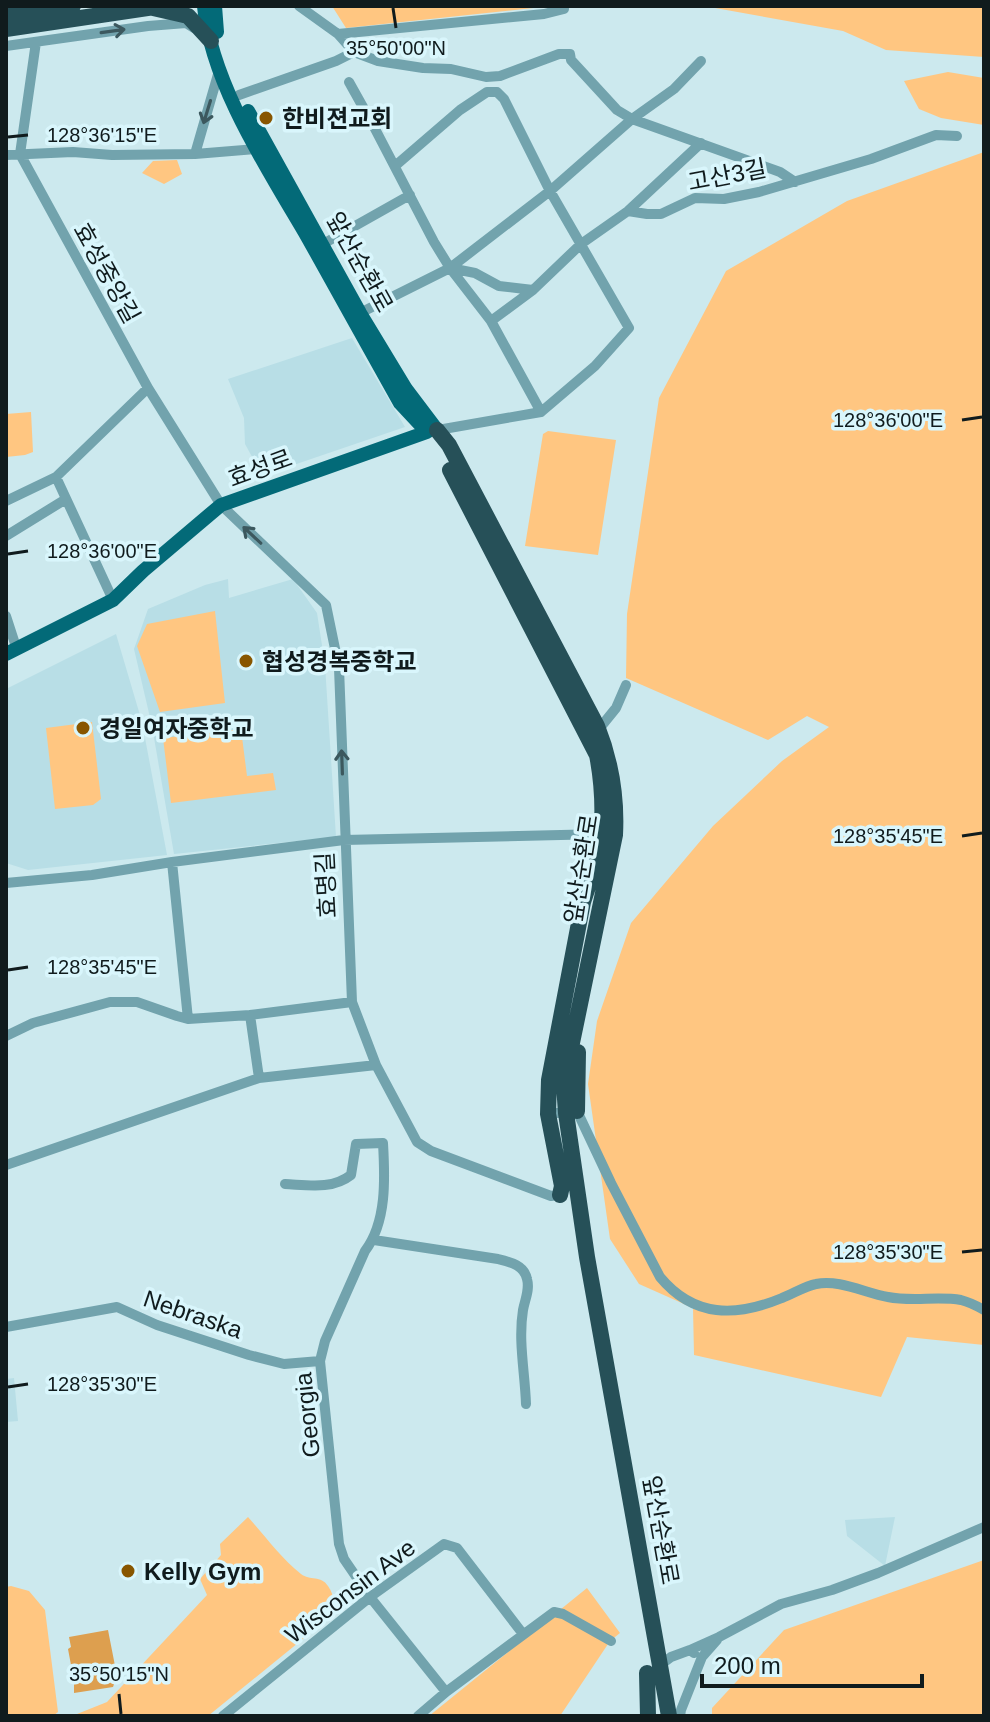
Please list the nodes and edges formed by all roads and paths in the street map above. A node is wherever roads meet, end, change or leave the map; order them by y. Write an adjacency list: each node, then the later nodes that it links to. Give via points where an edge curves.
1 (17, 6): 8 (highway)
2 (73, 6): 10 (highway)
3 (116, 6): 11 (highway)
4 (204, 6): 14 (main road, 앞산순환로)
5 (215, 6): 21 (main road, 앞산순환로, via 218,37)
6 (299, 6): 13 (street)
7 (156, 7): 12 (highway); 14 (highway, via 188,16)
8 (6, 8)
9 (564, 9): 13 (street)
10 (6, 15)
11 (6, 21)
12 (6, 29)
13 (338, 34): 17 (street)
14 (206, 36): 15 (street, one-way to 14, via 186,23); 19 (main road, 앞산순환로)
15 (36, 42): 16 (street); 26 (street)
16 (6, 46)
17 (354, 52): 21 (street); 22 (street, via 378,61 486,77 570,54 617,110)
18 (701, 61): 22 (street, via 674,89)
19 (220, 69): 25 (main road, 앞산순환로); 27 (street, one-way to 27)
20 (349, 82): 29 (street)
21 (239, 95): 34 (main road, 앞산순환로)
22 (632, 119): 24 (street); 31 (street)
23 (957, 136): 30 (street, 고산3길, via 936,135)
24 (701, 143): 30 (street); 33 (street)
25 (257, 149): 27 (street); 42 (main road, 앞산순환로, via 400,403)
26 (20, 154): 27 (street); 28 (street); 40 (street, 효성중앙길)
27 (195, 154)
28 (6, 155)
29 (395, 166): 31 (street, via 460,110 487,92 497,92); 32 (street)
30 (795, 182): 33 (street, 고산3길, via 724,199 695,198 661,214)
31 (550, 191): 35 (street); 36 (street)
32 (410, 195): 34 (street); 36 (street)
33 (628, 211): 35 (street)
34 (323, 244): 38 (main road, 앞산순환로)
35 (581, 244): 37 (street); 41 (street, via 629,328 595,366)
36 (450, 268): 37 (street, via 499,286); 38 (street); 39 (street)
37 (533, 290): 39 (street)
38 (360, 313): 42 (main road, 앞산순환로)
39 (491, 321): 41 (street)
40 (148, 388): 43 (street); 46 (street, 효성중앙길)
41 (541, 412): 42 (street)
42 (432, 431): 46 (main road, 효성로); 52 (highway, 앞산순환로, via 449,445); 54 (highway, 앞산순환로, via 597,755)
43 (56, 477): 44 (street); 45 (street)
44 (66, 499): 47 (street); 48 (street)
45 (6, 501)
46 (221, 505): 48 (main road, 효성로); 53 (street, 효명길, one-way to 46, via 339,668 326,605)
47 (6, 536)
48 (113, 600): 50 (main road, 효성로)
49 (6, 616): 50 (street)
50 (11, 652)
51 (626, 685): 52 (street)
52 (599, 729): 54 (highway, 앞산순환로, via 616,809 615,835)
53 (344, 840): 54 (street); 55 (street); 57 (street, 효명길)
54 (605, 846): 63 (highway, via 611,875 579,1046); 64 (highway, via 583,902 549,1080); 82 (highway, 앞산순환로, via 559,1083 583,1257)
55 (172, 862): 56 (street); 59 (street)
56 (6, 883)
57 (352, 1002): 58 (street); 61 (street, 효명길)
58 (250, 1015): 59 (street); 62 (street)
59 (188, 1019): 60 (street, via 137,1002 110,1002)
60 (6, 1036)
61 (376, 1065): 62 (street); 67 (street, 효명길, via 417,1142 551,1196)
62 (259, 1078): 65 (street)
63 (577, 1111): 64 (street); 69 (street, via 660,1277 671,1291 702,1308 736,1311 827,1283 894,1298 961,1300)
64 (548, 1114): 67 (highway)
65 (6, 1165)
66 (285, 1184): 68 (street, Georgia, via 345,1180 351,1175 356,1144 383,1143 382,1205)
67 (560, 1195)
68 (374, 1240): 71 (street, Georgia); 72 (street, via 498,1259 523,1269 528,1279 521,1359)
69 (984, 1310)
70 (6, 1327): 71 (street, Nebraska, via 117,1307 249,1355 284,1364)
71 (320, 1361): 74 (street, Georgia, via 339,1544)
72 (526, 1404)
73 (984, 1527): 76 (street, via 878,1573 781,1604)
74 (370, 1597): 75 (street, Wisconsin Ave, via 444,1544 457,1548); 81 (street, Georgia); 83 (street, Wisconsin Ave)
75 (523, 1634): 77 (street, via 554,1612); 81 (street)
76 (719, 1637): 78 (street); 79 (street)
77 (611, 1641)
78 (690, 1650): 79 (street); 80 (street)
79 (698, 1665): 82 (street, via 681,1710)
80 (647, 1673): 82 (highway)
81 (446, 1692): 84 (street)
82 (664, 1715)
83 (223, 1716)
84 (418, 1716)

